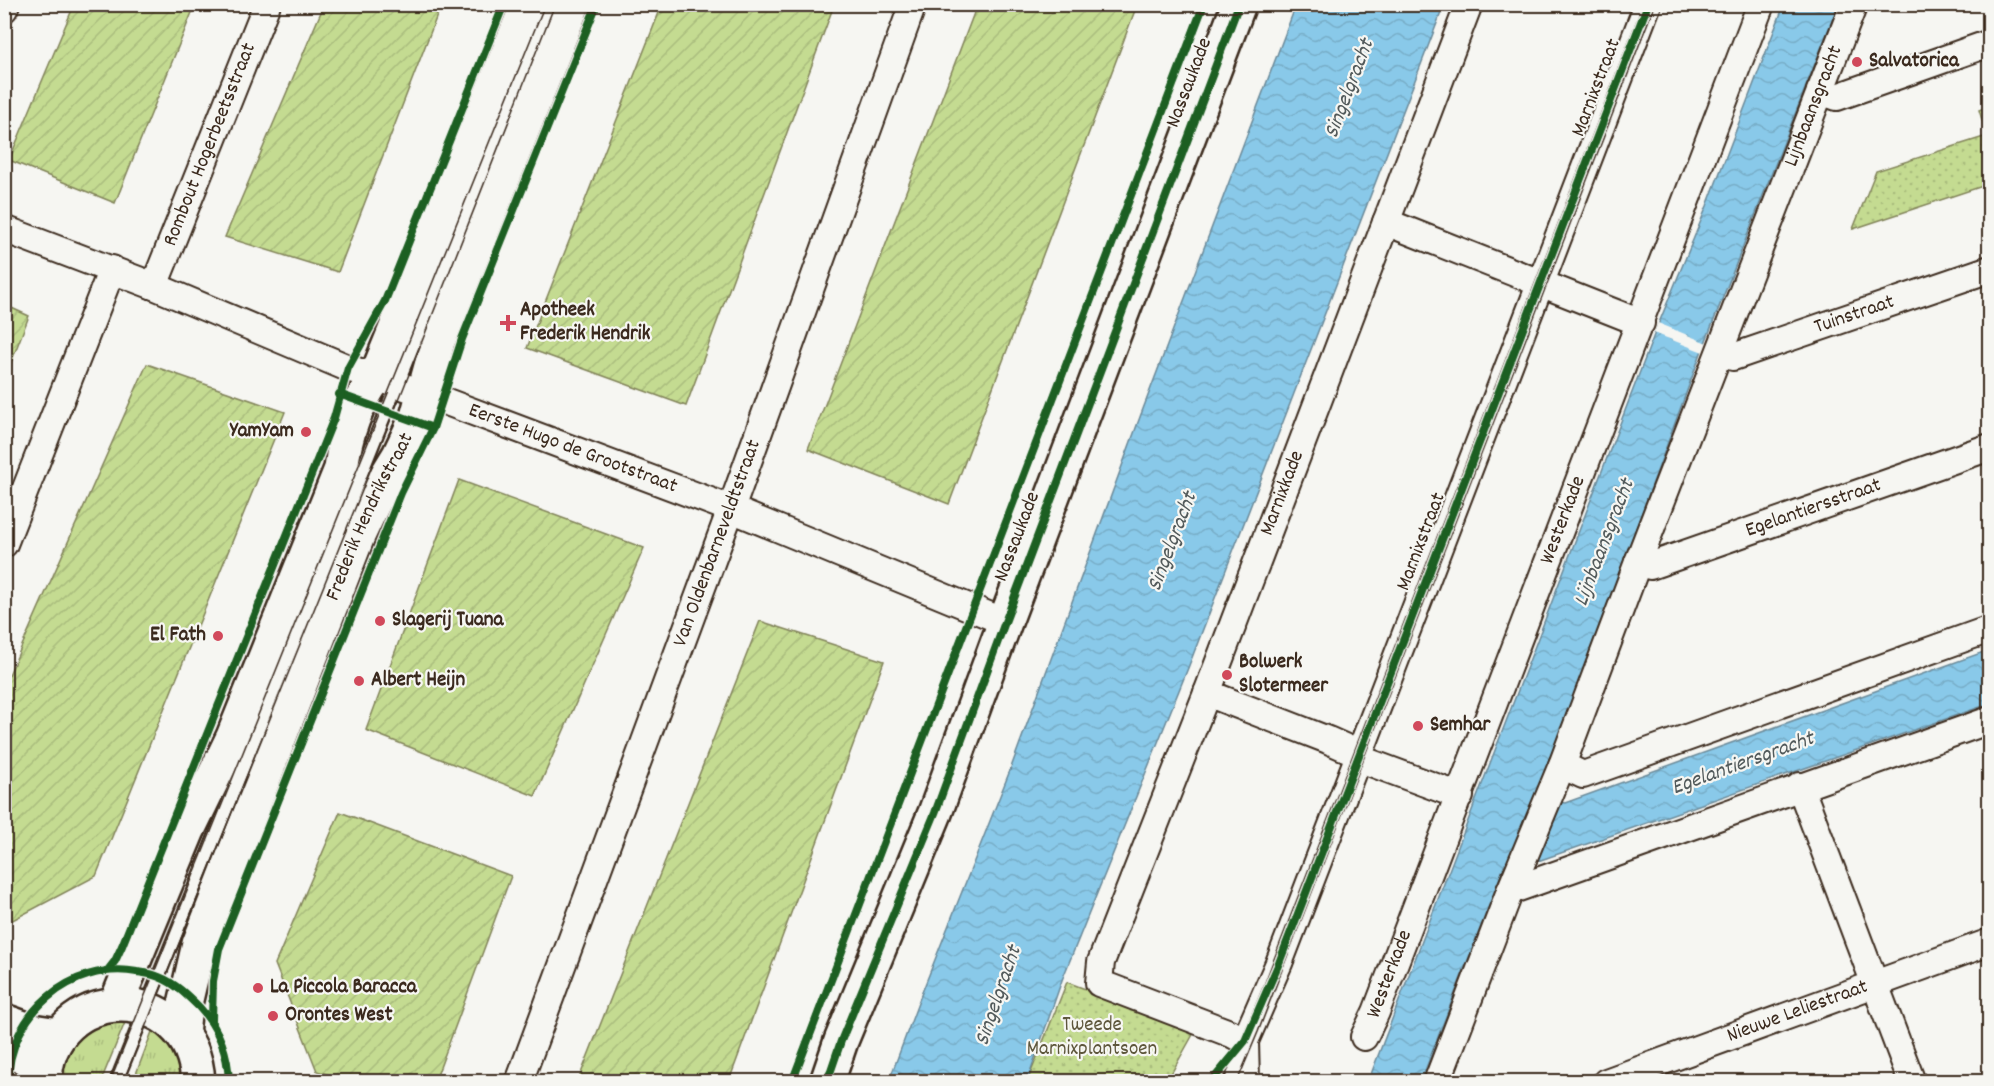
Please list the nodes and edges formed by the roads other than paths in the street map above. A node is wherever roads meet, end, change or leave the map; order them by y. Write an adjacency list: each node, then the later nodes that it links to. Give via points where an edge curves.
1 (6, 4): 12 (street)
2 (267, 4): 20 (street, Rombout Hogerbeetsstraat)
3 (528, 4): 23 (street, Frederik Hendrikstraat)
4 (550, 4): 23 (lane, Frederik Hendrikstraat)
5 (573, 4): 23 (street, Frederik Hendrikstraat, via 438,341)
6 (913, 4): 25 (street, Van Oldenbarneveldtstraat)
7 (1239, 4): 28 (street, Nassaukade)
8 (1469, 4): 15 (street, Marnixkade)
9 (1648, 4): 19 (street, Marnixstraat)
10 (1761, 4): 21 (street, Westerkade)
11 (1854, 4): 14 (street, Lijnbaansgracht)
12 (4, 9)
13 (1989, 43): 14 (street, via 1837,97)
14 (1820, 91): 22 (street, Lijnbaansgracht)
15 (1386, 222): 19 (street); 30 (street, Marnixkade)
16 (4, 229): 17 (street, Eerste Hugo de Grootstraat)
17 (112, 269): 20 (street, Eerste Hugo de Grootstraat); 26 (street)
18 (1989, 269): 22 (street, Tuinstraat, via 1733,357)
19 (1541, 283): 21 (street); 32 (street, Marnixstraat)
20 (154, 286): 23 (street, Eerste Hugo de Grootstraat, via 348,368)
21 (1641, 323): 35 (street, Westerkade)
22 (1720, 353): 27 (street, Lijnbaansgracht)
23 (399, 385): 25 (street, Eerste Hugo de Grootstraat); 39 (street, Frederik Hendrikstraat, via 355,411 341,469 241,716 188,830); 41 (street, Frederik Hendrikstraat, via 417,417 358,536 199,944)
24 (1989, 447): 27 (street, Egelantiersstraat, via 1650,566)
25 (730, 509): 28 (street, Eerste Hugo de Grootstraat); 49 (street, Van Oldenbarneveldtstraat)
26 (4, 544)
27 (1638, 562): 33 (street, Lijnbaansgracht)
28 (1005, 622): 50 (street, Nassaukade, via 935,813)
29 (1989, 629): 33 (street, via 1583,775)
30 (1207, 693): 32 (street, via 1329,740); 44 (street, Marnixkade, via 1101,962 1099,983)
31 (1989, 720): 34 (street)
32 (1359, 756): 35 (street); 44 (street, Marnixstraat)
33 (1562, 765): 36 (street, Lijnbaansgracht)
34 (1800, 786): 36 (street); 38 (street)
35 (1460, 796): 43 (street, Westerkade)
36 (1510, 891): 53 (street, Lijnbaansgracht)
37 (1989, 942): 38 (street, Nieuwe Leliestraat)
38 (1875, 984): 54 (street, Nieuwe Leliestraat); 55 (street)
39 (131, 1006): 41 (street, via 170,1022); 42 (street, via 97,1008); 47 (lane)
40 (4, 1021): 42 (street)
41 (182, 1034): 48 (street, via 192,1050)
42 (59, 1035): 46 (street)
43 (1364, 1037)
44 (1245, 1041): 51 (lane, Marnixstraat); 52 (street, Marnixstraat)
45 (4, 1048): 46 (street, via 24,1058)
46 (45, 1076)
47 (116, 1082)
48 (198, 1082)
49 (519, 1082)
50 (827, 1082)
51 (1229, 1082)
52 (1245, 1082)
53 (1437, 1082)
54 (1606, 1082)
55 (1912, 1082)

